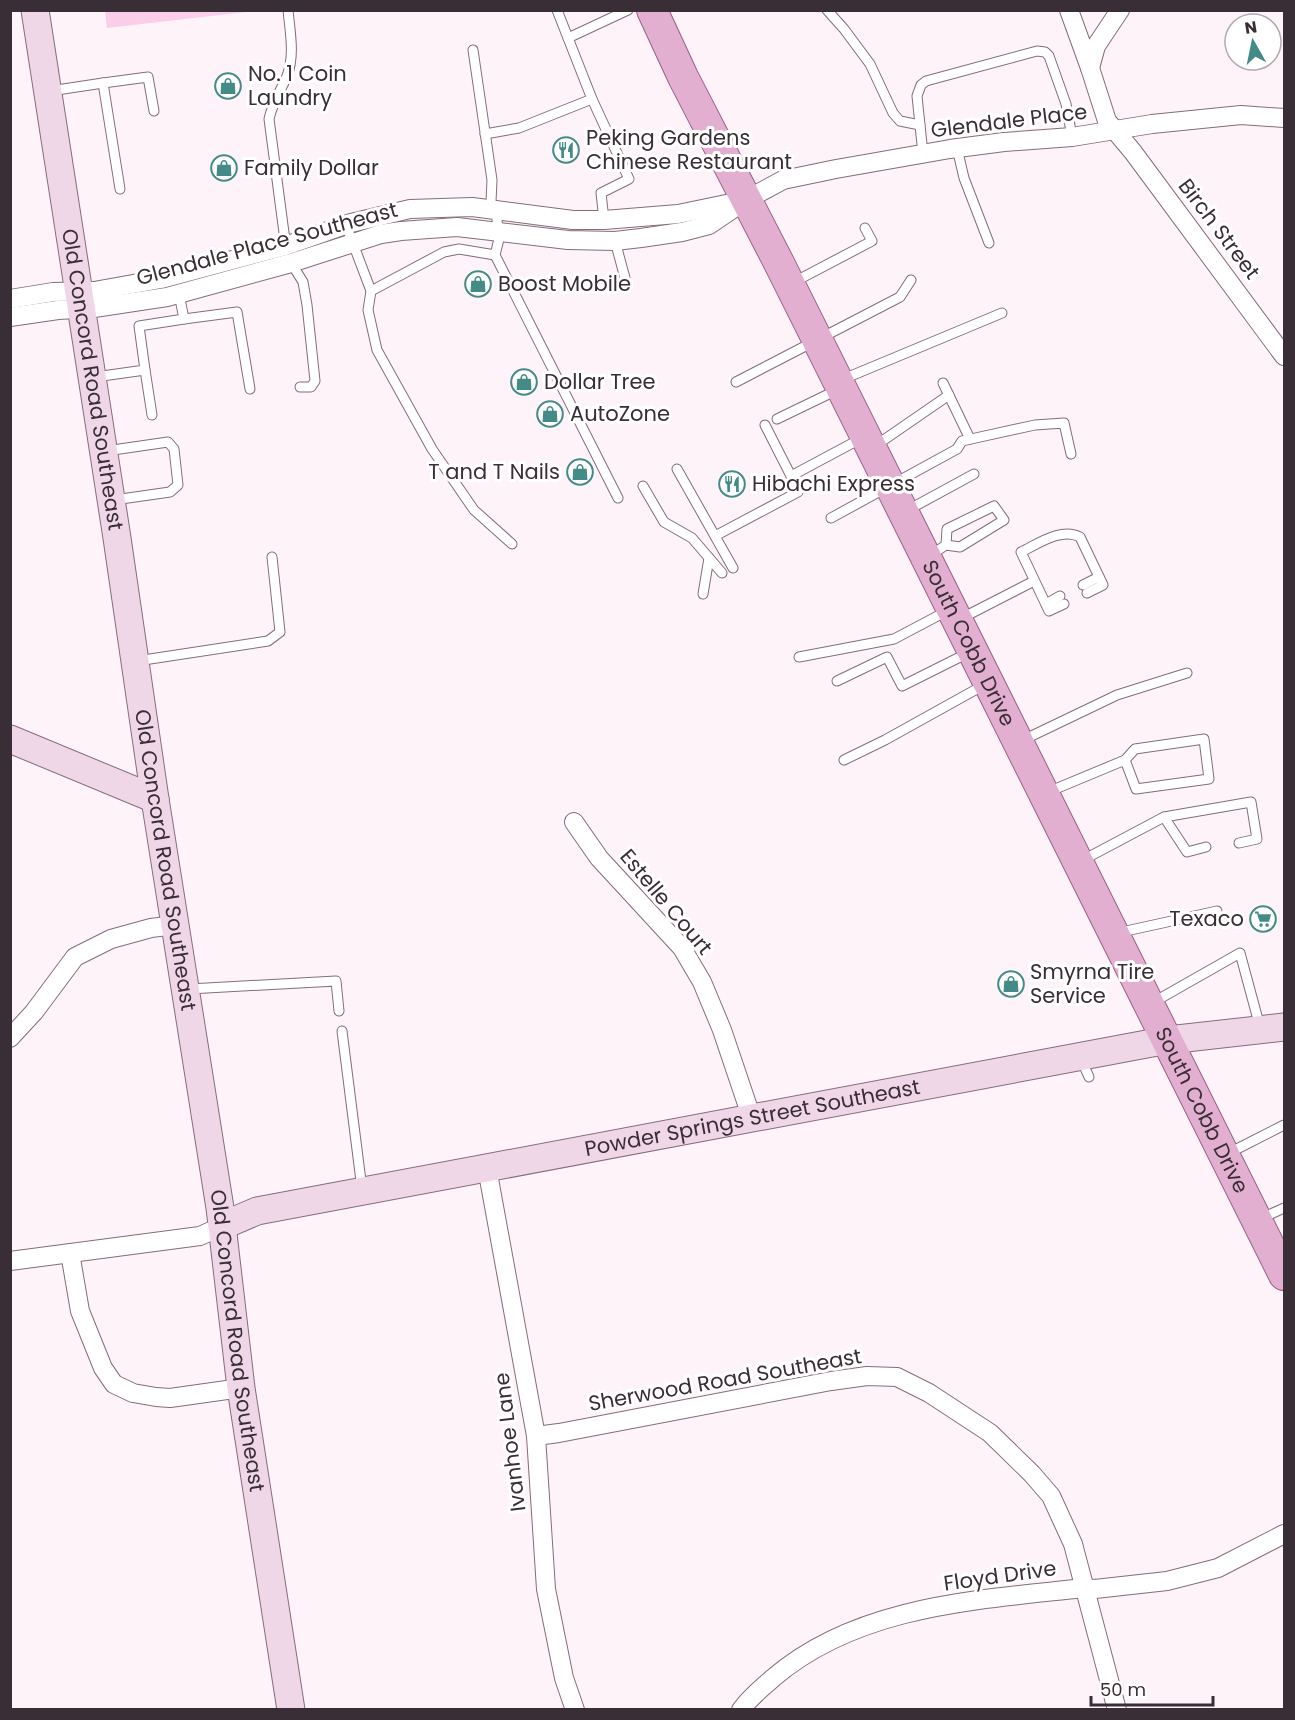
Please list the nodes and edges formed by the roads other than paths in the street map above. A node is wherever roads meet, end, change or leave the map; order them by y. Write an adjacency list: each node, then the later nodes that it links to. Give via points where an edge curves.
1 (35, 10): 13 (street, Old Concord Road Southeast)
2 (288, 10): 33 (lane, via 292,59 269,119)
3 (557, 10): 9 (lane)
4 (628, 10): 9 (lane)
5 (652, 10): 24 (main road, South Cobb Drive)
6 (827, 10): 17 (lane, via 870,64 893,113 900,121)
7 (1069, 10): 11 (street, Birch Street)
8 (1120, 10): 11 (street, via 1096,46)
9 (568, 38): 14 (lane)
10 (473, 50): 19 (lane)
11 (1090, 68): 18 (street, Birch Street, via 1107,121)
12 (103, 83): 13 (lane); 15 (lane, via 148,77); 23 (lane)
13 (48, 91): 41 (street, Old Concord Road Southeast)
14 (592, 99): 19 (lane, via 519,128); 26 (lane, via 629,179 601,193)
15 (153, 111)
16 (1284, 118): 18 (street, Glendale Place, via 1241,115)
17 (920, 124): 20 (lane, via 917,96 926,81 1041,51 1048,56 1066,104); 22 (lane)
18 (1116, 130): 20 (street, Glendale Place); 46 (street, Birch Street)
19 (485, 134): 25 (lane, via 491,202)
20 (1072, 137): 21 (street, Glendale Place)
21 (957, 148): 22 (street, Glendale Place); 32 (lane)
22 (923, 154): 24 (street, Glendale Place, via 838,173 783,180)
23 (120, 189)
24 (746, 200): 26 (street, Glendale Place Southeast, via 678,214); 30 (street, Glendale Place Southeast, via 709,225); 37 (main road, South Cobb Drive)
25 (496, 210): 26 (street, Glendale Place Southeast); 27 (street, Glendale Place Southeast, via 410,209); 29 (lane)
26 (604, 220)
27 (346, 225): 31 (lane); 33 (street, Glendale Place Southeast)
28 (865, 228): 37 (lane, via 872,241)
29 (497, 230): 30 (street, Glendale Place Southeast, via 568,240); 31 (street, Glendale Place Southeast, via 420,228); 34 (lane)
30 (615, 241): 35 (lane)
31 (354, 243): 33 (street, Glendale Place Southeast); 38 (lane)
32 (988, 243)
33 (288, 254): 39 (street, Glendale Place Southeast); 41 (street, Glendale Place Southeast, via 94,291); 52 (lane, via 303,282 315,381 311,387)
34 (495, 255): 38 (lane, via 459,249 444,252); 66 (lane)
35 (626, 278)
36 (911, 280): 45 (lane, via 900,297)
37 (790, 285): 45 (main road, South Cobb Drive)
38 (371, 291): 71 (lane, via 368,310 377,350 426,439 474,510)
39 (179, 294): 41 (street, Glendale Place Southeast, via 134,303); 44 (lane)
40 (10, 299): 41 (street, via 53,292)
41 (81, 300): 43 (street); 48 (street, Old Concord Road Southeast)
42 (1002, 313): 51 (lane)
43 (10, 317)
44 (184, 319): 47 (lane, via 139,326); 53 (lane, via 237,312)
45 (817, 339): 49 (lane); 51 (main road, South Cobb Drive)
46 (1284, 356)
47 (145, 370): 48 (lane); 55 (lane)
48 (92, 377): 60 (street, Old Concord Road Southeast)
49 (736, 382)
50 (943, 382): 54 (lane)
51 (840, 384): 56 (lane); 59 (main road, South Cobb Drive)
52 (300, 387)
53 (250, 389)
54 (949, 395): 58 (lane); 59 (lane)
55 (152, 416)
56 (777, 419)
57 (765, 425): 64 (lane)
58 (970, 439): 61 (lane, via 1064,423); 67 (lane, via 962,441)
59 (868, 443): 64 (lane); 67 (main road, South Cobb Drive)
60 (104, 452): 68 (street, Old Concord Road Southeast); 68 (lane, via 168,442 174,448 178,485 174,489)
61 (1071, 454)
62 (677, 469): 70 (lane)
63 (974, 474): 67 (lane)
64 (791, 476): 70 (lane, via 798,492)
65 (643, 486): 74 (lane, via 664,522 692,538)
66 (618, 498)
67 (897, 499): 69 (lane); 72 (main road, South Cobb Drive)
68 (111, 501): 84 (street, Old Concord Road Southeast)
69 (831, 518)
70 (715, 536): 75 (lane)
71 (512, 544)
72 (936, 551): 72 (lane, via 960,548 1004,520 994,506 947,529); 81 (main road, South Cobb Drive)
73 (272, 557): 84 (lane, via 280,632 268,641)
74 (709, 558): 76 (lane); 79 (lane)
75 (733, 568)
76 (722, 573)
77 (1034, 581): 78 (lane, via 1021,552 1061,534 1074,534 1080,537 1099,577); 80 (lane, via 1046,604); 81 (lane)
78 (1085, 589)
79 (703, 594)
80 (1062, 600)
81 (955, 614): 82 (main road, South Cobb Drive); 83 (lane, via 894,639)
82 (973, 651): 86 (lane, via 902,686 887,657); 87 (main road, South Cobb Drive)
83 (799, 657)
84 (135, 662): 93 (street, Old Concord Road Southeast)
85 (1187, 673): 89 (lane, via 1117,695)
86 (837, 681)
87 (989, 682): 89 (main road, South Cobb Drive); 90 (lane)
88 (10, 739): 93 (street)
89 (1019, 742): 92 (main road, South Cobb Drive)
90 (844, 760)
91 (1125, 760): 91 (lane, via 1136,789 1209,779 1204,739 1135,749); 92 (lane)
92 (1044, 793): 98 (main road, South Cobb Drive)
93 (155, 799): 100 (street, Old Concord Road Southeast)
94 (1164, 817): 96 (lane, via 1251,802 1257,839); 97 (lane, via 1187,852); 98 (lane)
95 (574, 822): 109 (street, Estelle Court, via 599,858 682,948 702,982 748,1107)
96 (1239, 843)
97 (1206, 847)
98 (1079, 862): 101 (main road, South Cobb Drive)
99 (1217, 911): 101 (lane)
100 (175, 925): 102 (street, Old Concord Road Southeast); 107 (street, via 111,939 75,957)
101 (1114, 933): 103 (main road, South Cobb Drive)
102 (185, 989): 104 (lane, via 336,981); 116 (street, Old Concord Road Southeast)
103 (1150, 1004): 105 (lane, via 1240,952); 108 (main road, South Cobb Drive)
104 (339, 1011)
105 (1273, 1028): 108 (street, Powder Springs Street Southeast)
106 (342, 1030): 113 (lane)
107 (10, 1038)
108 (1168, 1040): 109 (street, Powder Springs Street Southeast, via 1084,1067); 111 (main road, South Cobb Drive)
109 (746, 1119): 112 (street, Powder Springs Street Southeast)
110 (1284, 1125): 111 (lane)
111 (1225, 1155): 115 (main road, South Cobb Drive)
112 (488, 1168): 113 (street, Powder Springs Street Southeast); 121 (street, Ivanhoe Lane)
113 (362, 1191): 116 (street, Powder Springs Street Southeast, via 257,1211)
114 (1284, 1208): 115 (lane)
115 (1257, 1220): 119 (main road, South Cobb Drive)
116 (222, 1226): 117 (street, via 200,1236); 120 (street, Old Concord Road Southeast)
117 (70, 1253): 118 (street); 120 (street, via 80,1311 103,1368 114,1384 133,1393 170,1398)
118 (10, 1261)
119 (1284, 1275)
120 (242, 1388): 124 (street, Old Concord Road Southeast)
121 (536, 1436): 123 (street, Sherwood Road Southeast, via 831,1381 897,1377 990,1433 1032,1474 1051,1496 1073,1544); 125 (street, Ivanhoe Lane, via 546,1589 564,1678)
122 (1284, 1534): 123 (street, Floyd Drive, via 1218,1568 1157,1583)
123 (1084, 1588): 126 (street, Floyd Drive, via 959,1602 840,1634 789,1664); 127 (street, Sherwood Road Southeast)
124 (291, 1710)
125 (575, 1710)
126 (741, 1710)
127 (1117, 1710)

